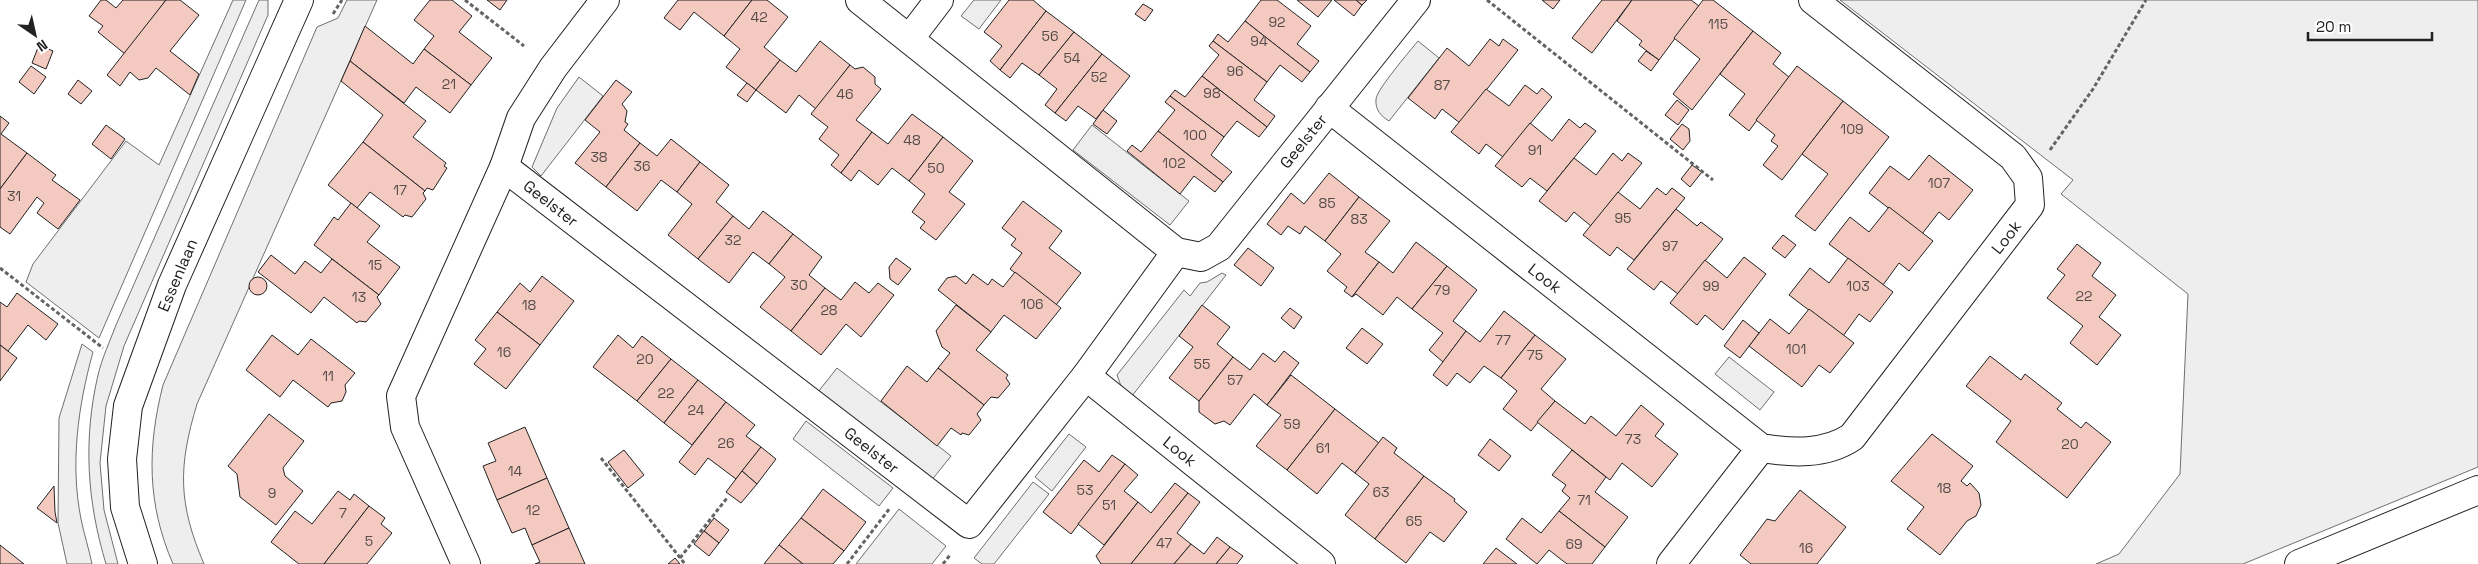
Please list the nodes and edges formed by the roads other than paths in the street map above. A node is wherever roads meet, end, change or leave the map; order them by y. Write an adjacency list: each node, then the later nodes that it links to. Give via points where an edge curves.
1 (299, 0): 14 (street, Essenlaan, via 172,285 128,406 122,459 125,507)
2 (605, 0): 9 (street, Geelster, via 552,68 521,118)
3 (860, 0): 7 (street, Geelster)
4 (939, 0): 7 (street)
5 (1416, 0): 8 (street, Geelster)
6 (1813, 0): 12 (street, Look, via 2013,157 2028,178 2030,205 1852,437 1837,447 1790,452)
7 (910, 38): 10 (street, Geelster)
8 (1329, 108): 10 (street, Geelster, via 1219,247 1201,257); 12 (street, Look)
9 (504, 167): 11 (street, Geelster, via 969,524); 15 (street, Geelster, via 401,396 406,427)
10 (1176, 252): 11 (street, Geelster)
11 (1086, 376): 16 (street, Look)
12 (1761, 448): 17 (street)
13 (2478, 490): 18 (street)
14 (143, 564)
15 (466, 564)
16 (1321, 564)
17 (1671, 564)
18 (2299, 564)

